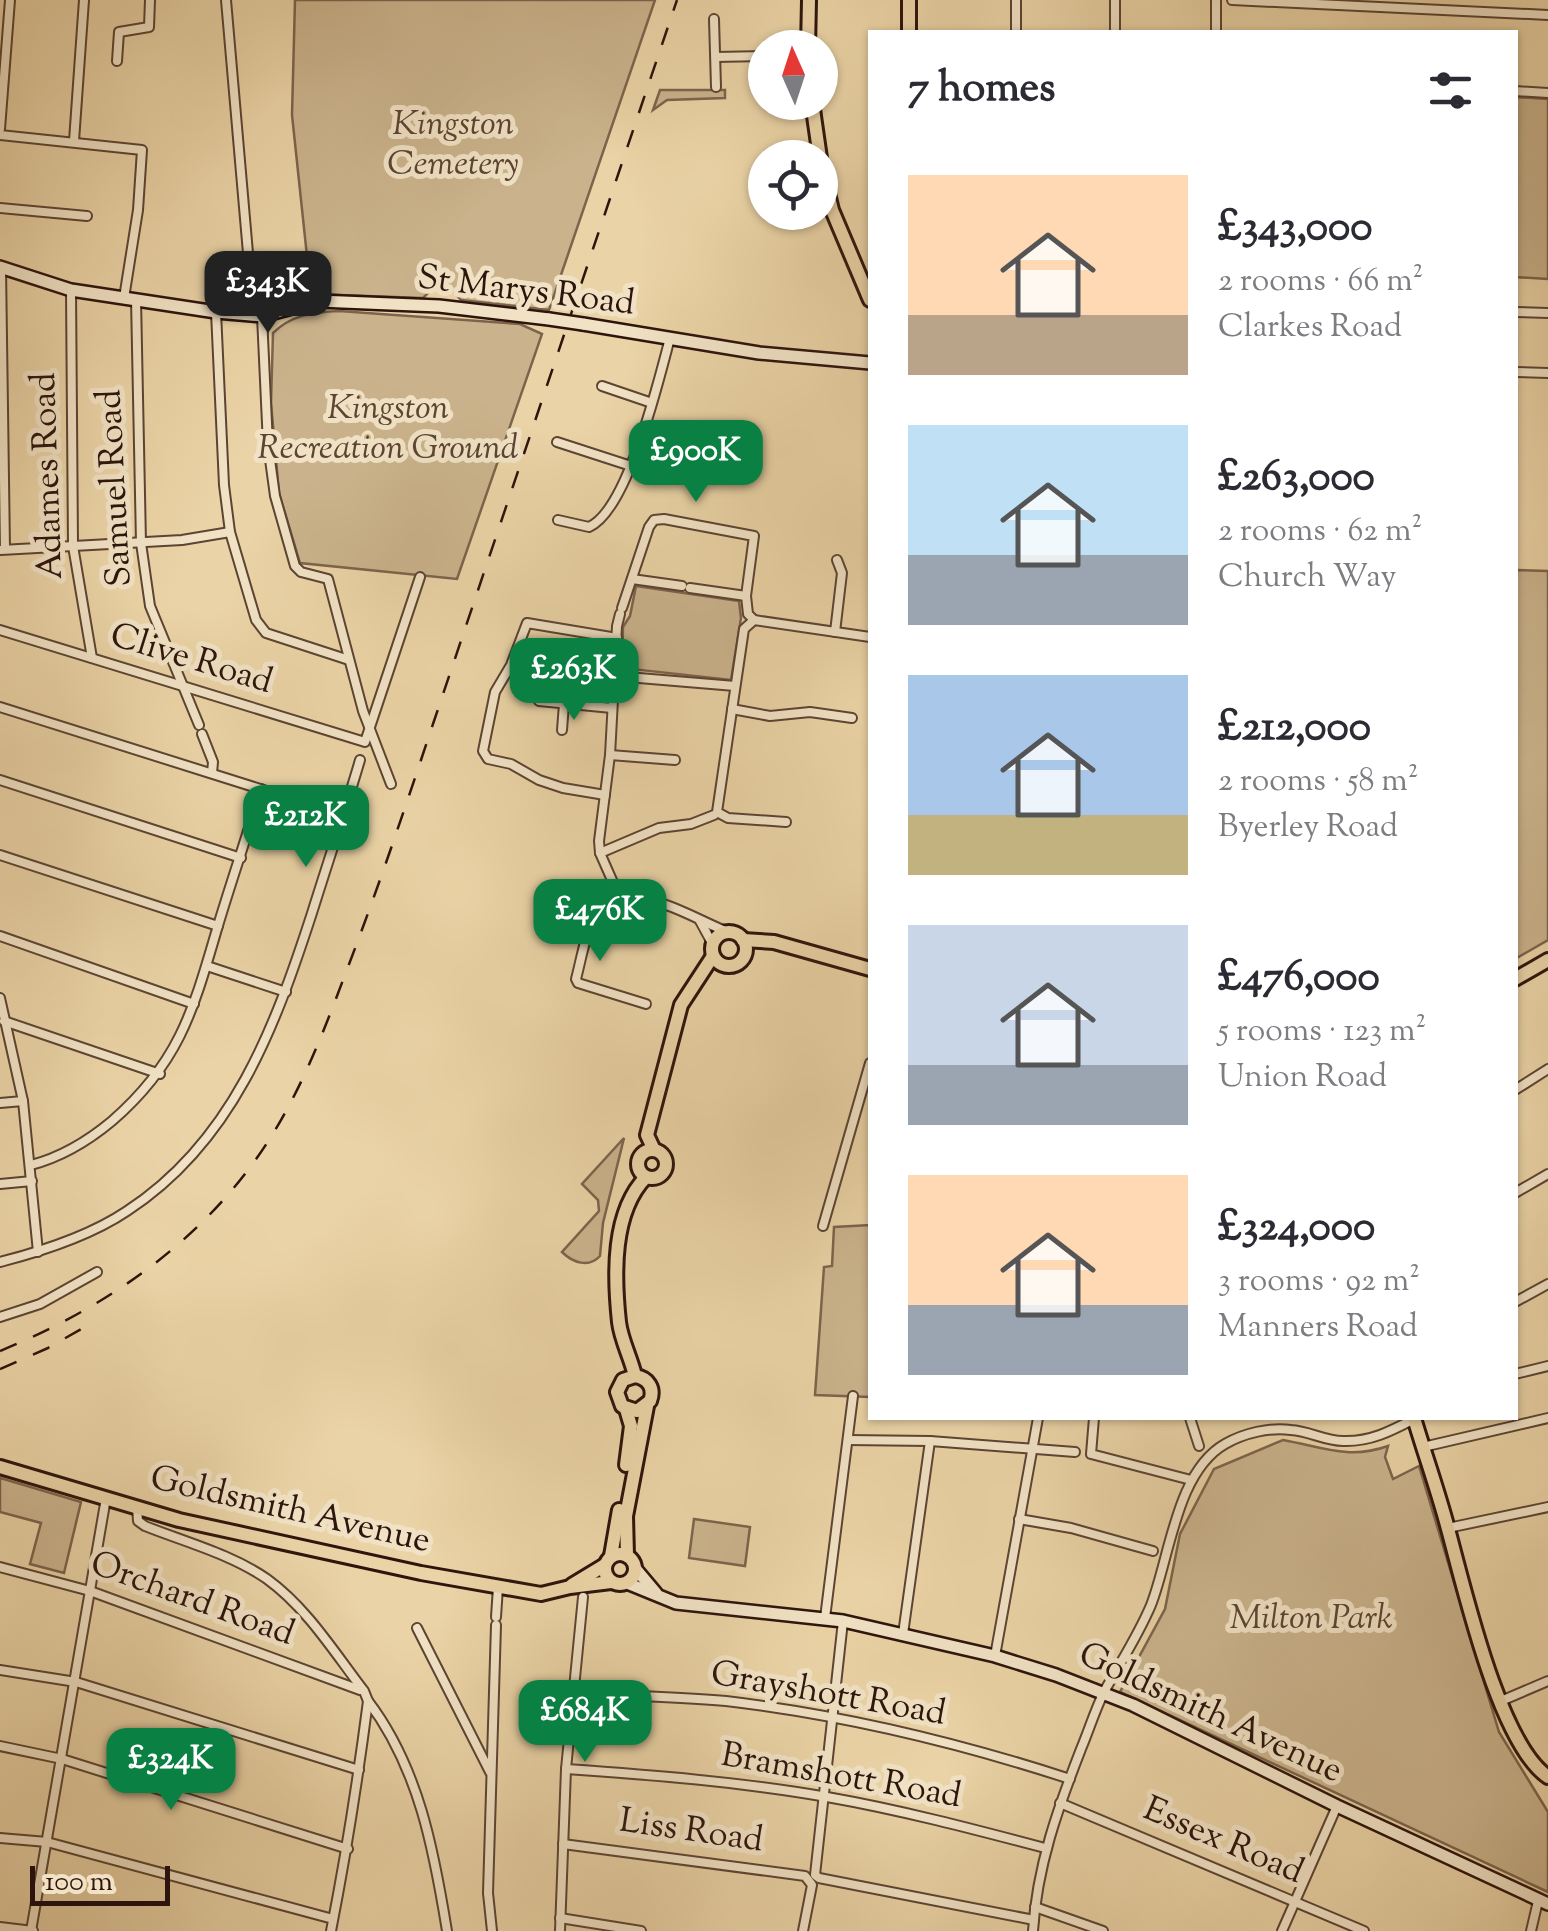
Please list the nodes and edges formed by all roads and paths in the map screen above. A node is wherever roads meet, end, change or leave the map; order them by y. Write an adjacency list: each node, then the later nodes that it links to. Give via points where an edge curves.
1 (10, 0): 27 (street)
2 (84, 0): 28 (street)
3 (150, 0): 23 (street, via 149,27 119,32)
4 (226, 0): 36 (street)
5 (810, 0): 16 (main road)
6 (909, 0): 17 (main road)
7 (1016, 0): 18 (street)
8 (1115, 0): 19 (street)
9 (1216, 0): 20 (street)
10 (1232, 0): 12 (street)
11 (1518, 0): 13 (street)
12 (1317, 2): 13 (street)
13 (1519, 13): 14 (street)
14 (1548, 15)
15 (714, 19): 22 (street)
16 (809, 30)
17 (908, 30)
18 (1016, 30)
19 (1115, 30)
20 (1216, 30)
21 (748, 56): 22 (street)
22 (716, 57): 24 (street)
23 (116, 61)
24 (716, 87)
25 (1518, 91): 26 (street)
26 (1548, 93)
27 (0, 132): 28 (street)
28 (74, 141): 35 (street, Samuel Road, via 142,150)
29 (0, 208): 30 (street)
30 (87, 216)
31 (838, 224): 34 (main road)
32 (1, 268): 33 (main road, St Marys Road); 55 (street)
33 (71, 290): 35 (main road, St Marys Road); 54 (street, Adames Road)
34 (868, 295)
35 (130, 299): 37 (main road, St Marys Road); 53 (street, Samuel Road)
36 (252, 299)
37 (216, 312): 40 (main road, St Marys Road); 52 (street)
38 (1518, 312): 39 (street)
39 (1548, 314)
40 (262, 316): 41 (main road, St Marys Road, bridge, via 319,301 439,306); 66 (street, via 268,445 284,532 295,566 328,579)
41 (670, 338): 42 (main road, St Marys Road); 46 (street)
42 (868, 364)
43 (1518, 372): 44 (street)
44 (1548, 373)
45 (602, 386): 46 (street)
46 (652, 403): 50 (street)
47 (557, 442): 48 (street)
48 (571, 447): 49 (street); 50 (street)
49 (568, 460)
50 (631, 466): 51 (street, via 599,523)
51 (558, 520)
52 (230, 532): 53 (street); 66 (street, via 256,620 266,633)
53 (141, 543): 54 (street); 69 (street, Samuel Road, via 150,606)
54 (73, 546): 55 (street); 65 (street, Adames Road)
55 (2, 549)
56 (837, 560): 62 (street, via 842,573)
57 (420, 577): 76 (street)
58 (632, 579): 59 (street); 59 (street, via 649,527 664,519 754,536); 64 (street)
59 (746, 596): 60 (street)
60 (754, 620): 62 (street); 68 (street, via 744,629)
61 (0, 630): 65 (street, Clive Road)
62 (835, 632): 63 (street)
63 (868, 637)
64 (616, 638): 67 (street); 85 (street, via 527,623 498,682 483,750 488,759 540,780)
65 (92, 658): 69 (street, Clive Road)
66 (348, 660): 76 (street)
67 (616, 676): 68 (street); 73 (street)
68 (735, 686): 74 (street)
69 (183, 687): 76 (street, Clive Road, via 365,742); 81 (street, Samuel Road)
70 (539, 702): 71 (street)
71 (564, 704): 73 (street); 77 (street)
72 (0, 707): 81 (street)
73 (612, 708): 78 (street)
74 (732, 708): 75 (street); 86 (street)
75 (852, 718)
76 (369, 729): 83 (street)
77 (562, 730)
78 (610, 755): 80 (street); 85 (street)
79 (360, 760): 87 (street)
80 (675, 760)
81 (212, 772): 84 (street)
82 (0, 780): 91 (street)
83 (390, 784)
84 (261, 789): 87 (street); 91 (street)
85 (605, 795): 89 (street)
86 (715, 814): 88 (street); 89 (street)
87 (343, 815): 107 (street)
88 (786, 822)
89 (600, 852): 92 (street)
90 (0, 855): 94 (street)
91 (241, 858): 94 (street)
92 (619, 896): 93 (street, via 633,895); 110 (street, via 594,917 576,979)
93 (700, 921): 95 (street); 99 (street)
94 (218, 926): 102 (street)
95 (728, 932): 97 (main road); 99 (main road, via 718,935)
96 (0, 936): 109 (street)
97 (743, 940): 98 (main road); 100 (main road)
98 (774, 942): 100 (main road); 104 (main road)
99 (713, 950): 103 (main road, via 720,964); 106 (main road)
100 (745, 955): 103 (main road)
101 (1548, 960): 105 (main road)
102 (206, 966): 107 (street); 109 (street)
103 (730, 966): 106 (main road)
104 (868, 968)
105 (1518, 977)
106 (692, 989): 118 (main road, via 676,1020 646,1135)
107 (286, 992): 126 (street, via 229,1110 188,1162 127,1212)
108 (0, 998): 111 (street)
109 (194, 1004): 114 (street)
110 (646, 1004)
111 (2, 1022): 114 (street); 116 (street)
112 (1548, 1069): 115 (street)
113 (868, 1071): 125 (street)
114 (160, 1074): 119 (street, via 98,1133)
115 (1518, 1088)
116 (23, 1101): 117 (street); 119 (street)
117 (0, 1103)
118 (654, 1150): 121 (main road, via 638,1162); 121 (main road, via 665,1157 665,1168)
119 (32, 1166): 122 (street)
120 (1548, 1174): 124 (street)
121 (646, 1177): 134 (main road, via 625,1208 618,1272 619,1325)
122 (32, 1181): 123 (street); 126 (street)
123 (0, 1184)
124 (1518, 1191)
125 (823, 1226)
126 (38, 1252): 127 (street)
127 (0, 1262)
128 (97, 1272): 131 (street, via 40,1304)
129 (1548, 1284): 130 (street)
130 (1518, 1300)
131 (0, 1316)
132 (1548, 1366): 133 (street)
133 (1518, 1373)
134 (635, 1376): 136 (main road, via 650,1384); 137 (main road, via 618,1387)
135 (853, 1396): 146 (street)
136 (647, 1406): 137 (main road); 162 (main road, via 626,1516)
137 (626, 1409): 163 (main road, via 630,1441)
138 (1548, 1418): 150 (street)
139 (1038, 1420): 149 (street)
140 (1094, 1420): 153 (street, via 1091,1454)
141 (1191, 1420): 148 (street)
142 (1273, 1420): 145 (street)
143 (1411, 1420): 145 (street, via 1389,1433 1341,1442)
144 (1415, 1420): 150 (main road)
145 (1273, 1430): 153 (street, via 1224,1444)
146 (848, 1440): 147 (street); 173 (street)
147 (930, 1441): 149 (street); 176 (street)
148 (1199, 1446)
149 (1032, 1447): 151 (street); 157 (street)
150 (1423, 1447): 159 (main road)
151 (1075, 1452)
152 (0, 1467): 154 (main road, Goldsmith Avenue)
153 (1191, 1480): 182 (street, via 1151,1604)
154 (106, 1498): 155 (main road, Goldsmith Avenue); 170 (street)
155 (137, 1507): 158 (main road, Goldsmith Avenue); 160 (street, via 138,1521)
156 (1548, 1507): 159 (street)
157 (1019, 1519): 161 (street); 177 (street)
158 (179, 1520): 160 (street); 169 (main road, Goldsmith Avenue)
159 (1448, 1528): 185 (main road)
160 (174, 1538): 181 (street, via 267,1579 304,1611)
161 (1152, 1551)
162 (627, 1556): 163 (main road); 165 (main road)
163 (608, 1560): 166 (main road); 168 (main road, Goldsmith Avenue)
164 (0, 1567): 170 (street, Orchard Road)
165 (635, 1568): 167 (main road); 172 (main road)
166 (611, 1582): 167 (main road); 168 (main road, Goldsmith Avenue)
167 (627, 1583): 172 (main road, Goldsmith Avenue)
168 (570, 1586): 169 (main road, Goldsmith Avenue, via 541,1594)
169 (498, 1587): 191 (street)
170 (90, 1591): 180 (street); 181 (street, Orchard Road)
171 (583, 1596): 183 (street)
172 (658, 1597): 173 (main road, Goldsmith Avenue)
173 (825, 1618): 174 (main road, Goldsmith Avenue)
174 (843, 1621): 176 (main road, Goldsmith Avenue); 186 (street)
175 (417, 1628): 191 (street)
176 (903, 1634): 177 (main road, Goldsmith Avenue)
177 (995, 1656): 182 (main road, Goldsmith Avenue)
178 (0, 1670): 180 (street)
179 (1548, 1681): 185 (street)
180 (76, 1682): 188 (street); 189 (street)
181 (364, 1691): 184 (street)
182 (1104, 1692): 193 (street); 196 (main road, Goldsmith Avenue)
183 (573, 1694): 186 (street, Grayshott Road, via 722,1701); 190 (street)
184 (368, 1701): 189 (street); 212 (street, via 406,1766 428,1830)
185 (1501, 1701): 192 (main road, via 1520,1744)
186 (835, 1716): 193 (street, Grayshott Road); 194 (street)
187 (0, 1746): 188 (street)
188 (62, 1759): 198 (street); 200 (street)
189 (359, 1770): 200 (street)
190 (566, 1770): 194 (street, Bramshott Road); 199 (street)
191 (492, 1776): 213 (street)
192 (1548, 1777)
193 (1070, 1779): 195 (street)
194 (824, 1796): 201 (street, Bramshott Road); 202 (street)
195 (1060, 1804): 201 (street); 203 (street, Essex Road)
196 (1337, 1806): 203 (street); 204 (main road, Goldsmith Avenue)
197 (0, 1838): 198 (street)
198 (47, 1842): 207 (street); 210 (street)
199 (563, 1844): 202 (street, Liss Road); 206 (street)
200 (348, 1848): 207 (street)
201 (1045, 1848): 205 (street)
202 (812, 1877): 208 (street, Liss Road); 216 (street)
203 (1296, 1902): 219 (street); 220 (street, Essex Road)
204 (1545, 1903): 221 (street)
205 (1036, 1907): 208 (street); 218 (street)
206 (560, 1918): 214 (street); 215 (street)
207 (333, 1919): 211 (street)
208 (1034, 1920): 217 (street)
209 (0, 1927): 210 (street)
210 (32, 1931)
211 (331, 1931)
212 (447, 1931)
213 (492, 1931)
214 (560, 1931)
215 (641, 1931)
216 (803, 1931)
217 (1033, 1931)
218 (1102, 1931)
219 (1282, 1931)
220 (1364, 1931)
221 (1531, 1931)

